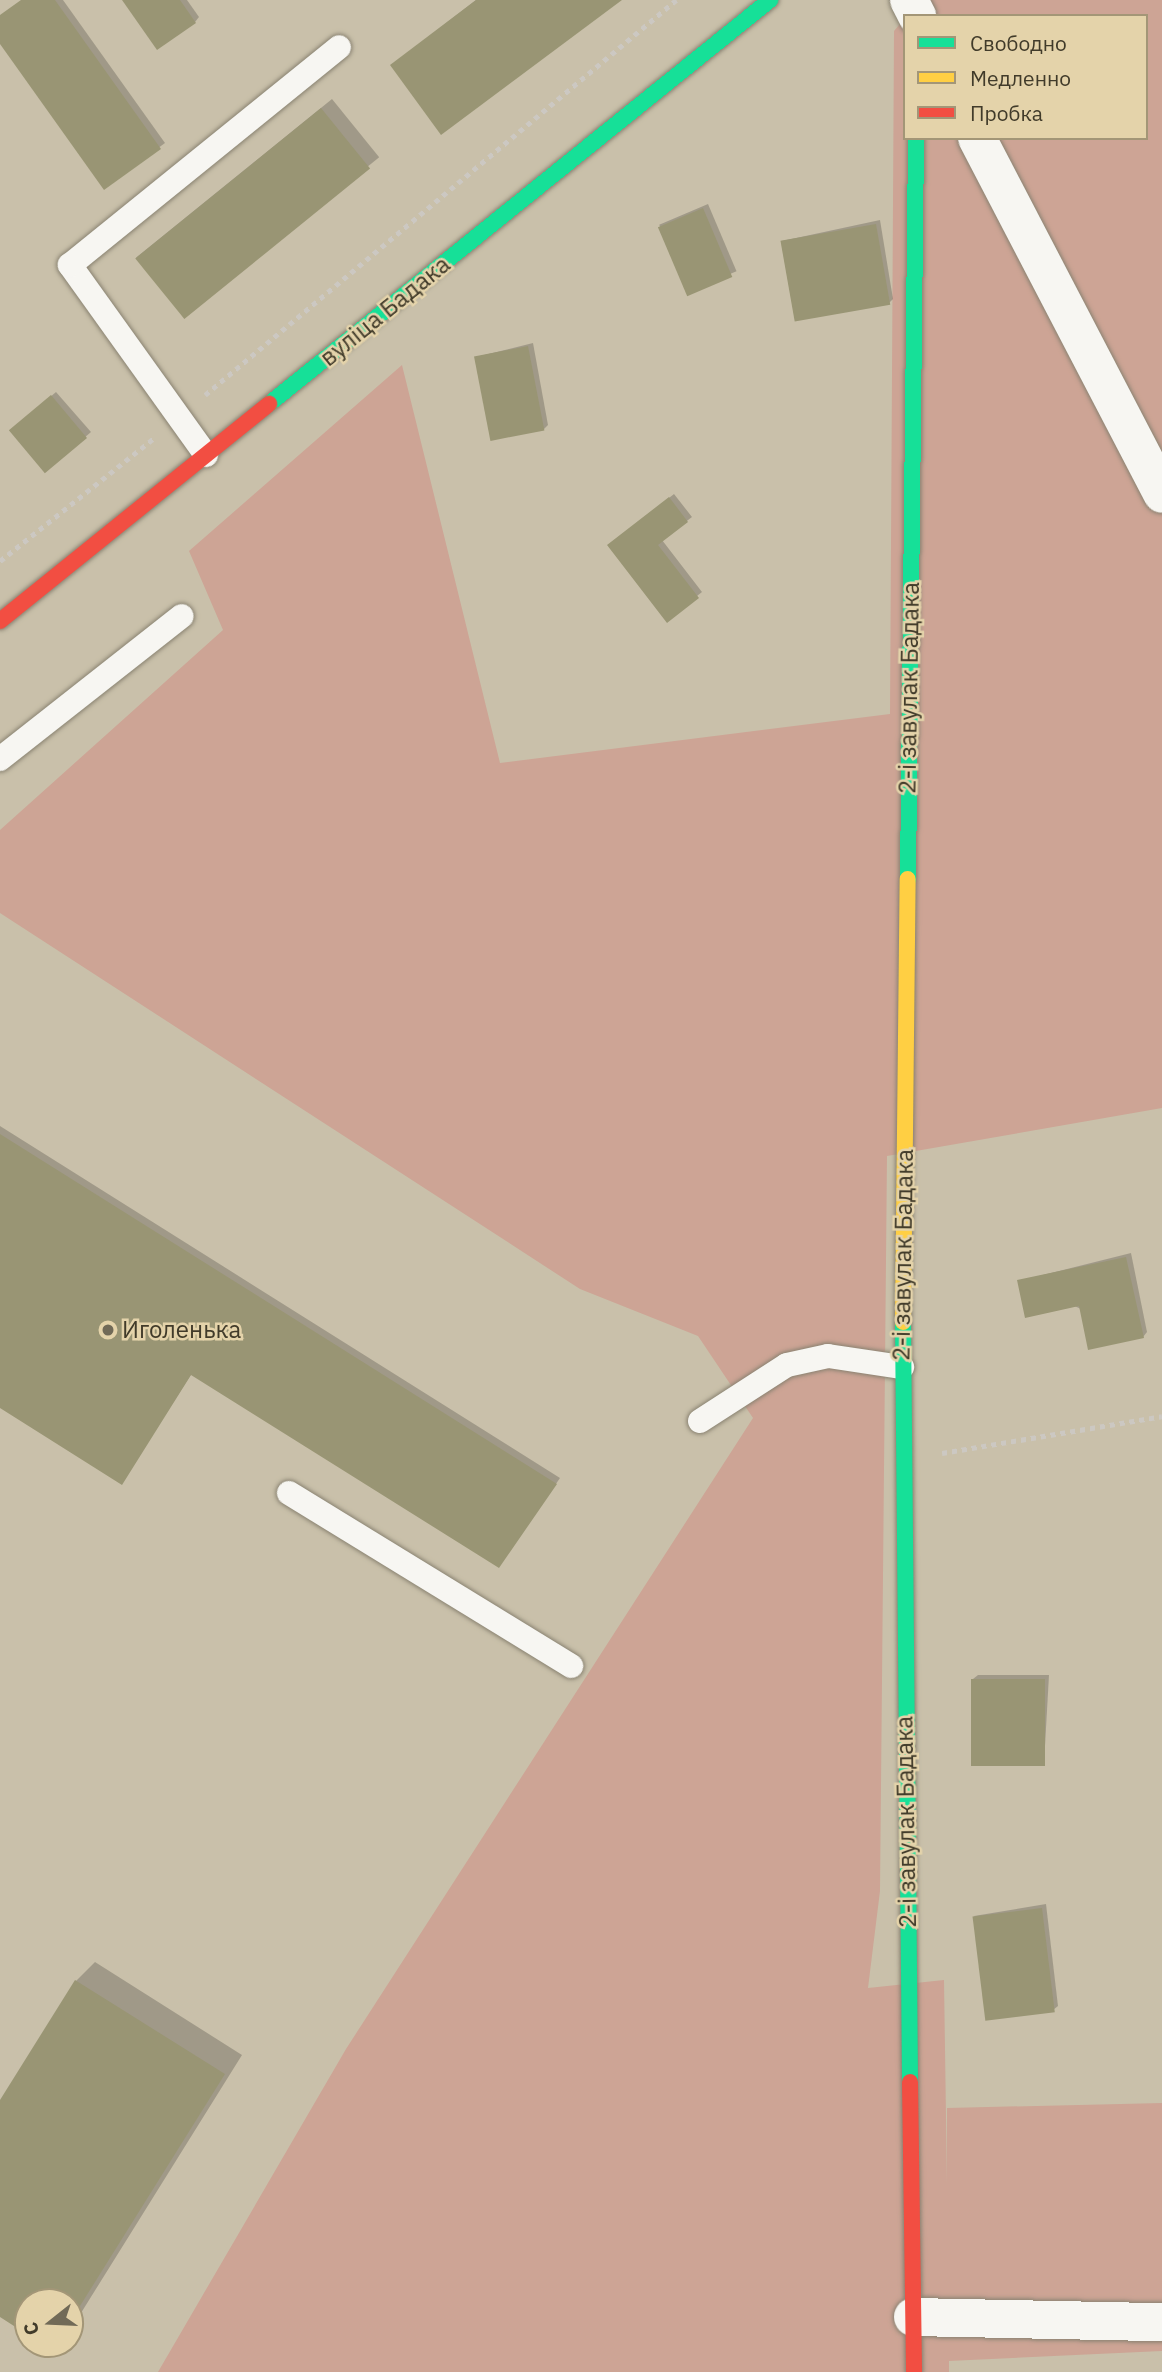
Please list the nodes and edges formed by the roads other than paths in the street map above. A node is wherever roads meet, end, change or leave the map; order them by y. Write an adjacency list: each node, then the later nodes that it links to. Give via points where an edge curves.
1 (763, 2): 5 (street, вуліца Бадака)
2 (339, 47): 5 (lane, via 70,265)
3 (916, 140): 10 (street, 2-і завулак Бадака)
4 (978, 140): 6 (street)
5 (206, 456): 8 (street, вуліца Бадака)
6 (1162, 494)
7 (182, 615): 9 (lane)
8 (0, 621)
9 (0, 759)
10 (902, 1367): 11 (lane, via 828,1356 787,1365); 14 (street, 2-і завулак Бадака)
11 (700, 1421)
12 (289, 1493): 13 (lane)
13 (571, 1667)
14 (913, 2317): 15 (street); 16 (street, 2-і завулак Бадака)
15 (1162, 2322)
16 (914, 2372)

